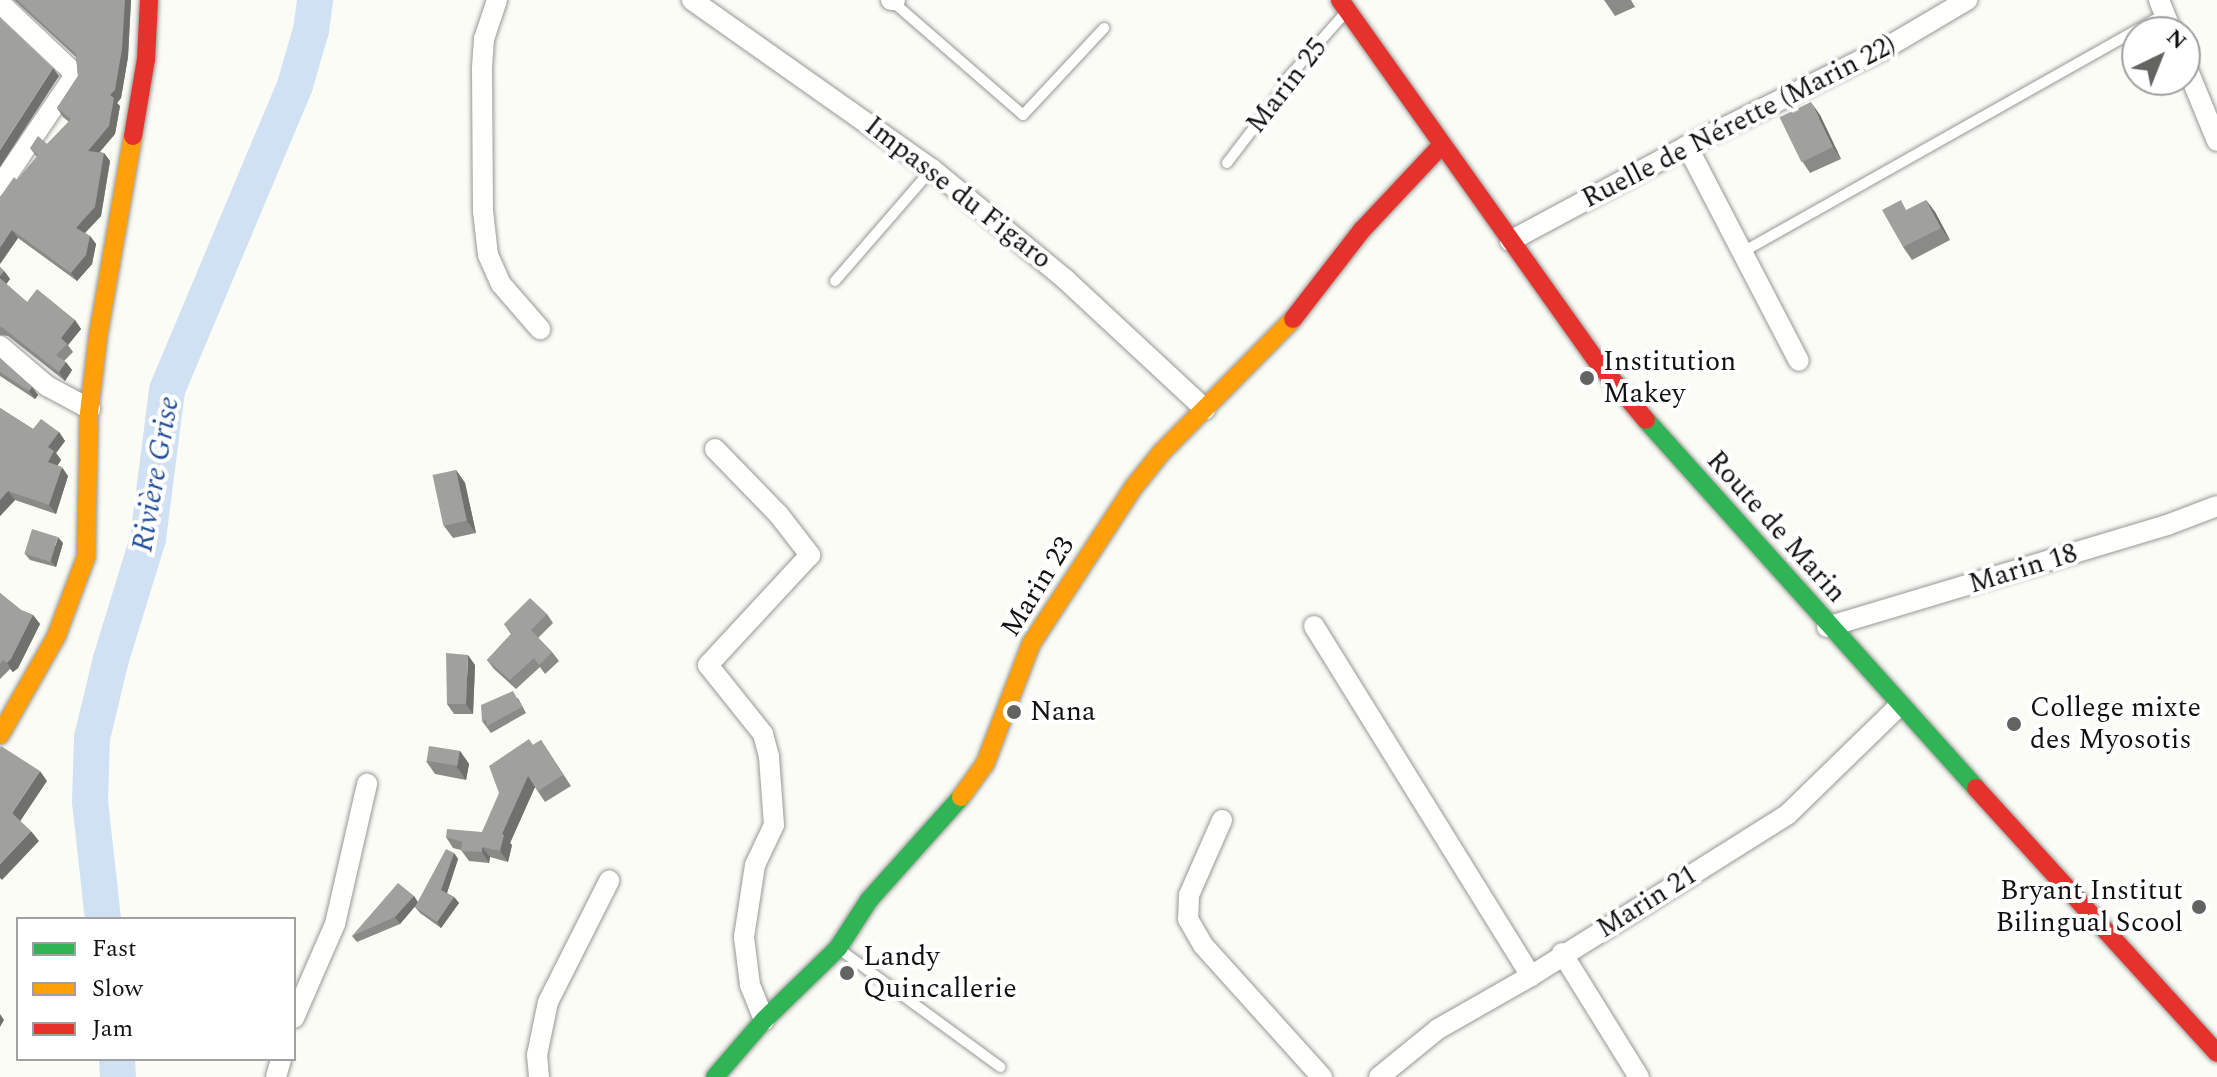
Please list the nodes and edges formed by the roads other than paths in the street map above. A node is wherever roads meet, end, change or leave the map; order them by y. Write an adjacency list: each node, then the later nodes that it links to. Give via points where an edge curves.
1 (149, 0): 23 (street, via 146,59)
2 (497, 0): 20 (street, via 484,39 482,70 488,255 501,284)
3 (692, 0): 15 (street, Impasse du Figaro)
4 (1967, 0): 13 (street, Ruelle de Nérette (Marin 22), via 1889,46)
5 (893, 1): 9 (lane, via 1023,115)
6 (0, 3): 16 (street, via 72,71 73,78)
7 (1344, 5): 12 (street, Route de Marin); 14 (lane, Marin 25)
8 (2165, 15): 18 (lane)
9 (1104, 28)
10 (2199, 96): 11 (street)
11 (2217, 141)
12 (1441, 146): 17 (street, Route de Marin); 24 (street, Marin 23, via 1362,230 1278,338)
13 (1687, 146): 17 (street, Ruelle de Nérette (Marin 22)); 18 (street)
14 (1227, 163)
15 (932, 169): 19 (lane); 24 (street, Impasse du Figaro, via 1066,280)
16 (0, 186)
17 (1510, 241): 28 (street, Route de Marin, via 1599,364)
18 (1741, 253): 22 (street)
19 (835, 281)
20 (540, 329)
21 (0, 346): 23 (street, via 47,386)
22 (1799, 361)
23 (90, 409): 30 (street, via 86,557 56,637)
24 (1205, 409): 34 (street, Marin 23, via 1143,476 1061,595 1031,644 985,764 947,816 869,900)
25 (715, 449): 38 (street, via 810,555 708,665 763,734 769,757 774,825 755,865 744,937 750,985)
26 (2217, 506): 28 (street, Marin 18)
27 (1314, 626): 36 (street)
28 (1827, 627): 29 (street, Route de Marin)
29 (1899, 706): 35 (street, Marin 21, via 1788,814); 39 (street, Route de Marin)
30 (0, 735)
31 (367, 784): 37 (street, via 335,924)
32 (1222, 820): 43 (street, via 1189,895 1188,919 1203,945)
33 (609, 881): 41 (street, via 548,1002 537,1055)
34 (838, 948): 38 (street, Marin 23); 40 (lane)
35 (1562, 953): 36 (street, Marin 21); 45 (street)
36 (1531, 976): 44 (street, Marin 21, via 1438,1029)
37 (296, 1013)
38 (764, 1020): 42 (street, Marin 23)
39 (2217, 1053)
40 (1000, 1067)
41 (539, 1077)
42 (715, 1077)
43 (1322, 1077)
44 (1379, 1077)
45 (1639, 1077)

